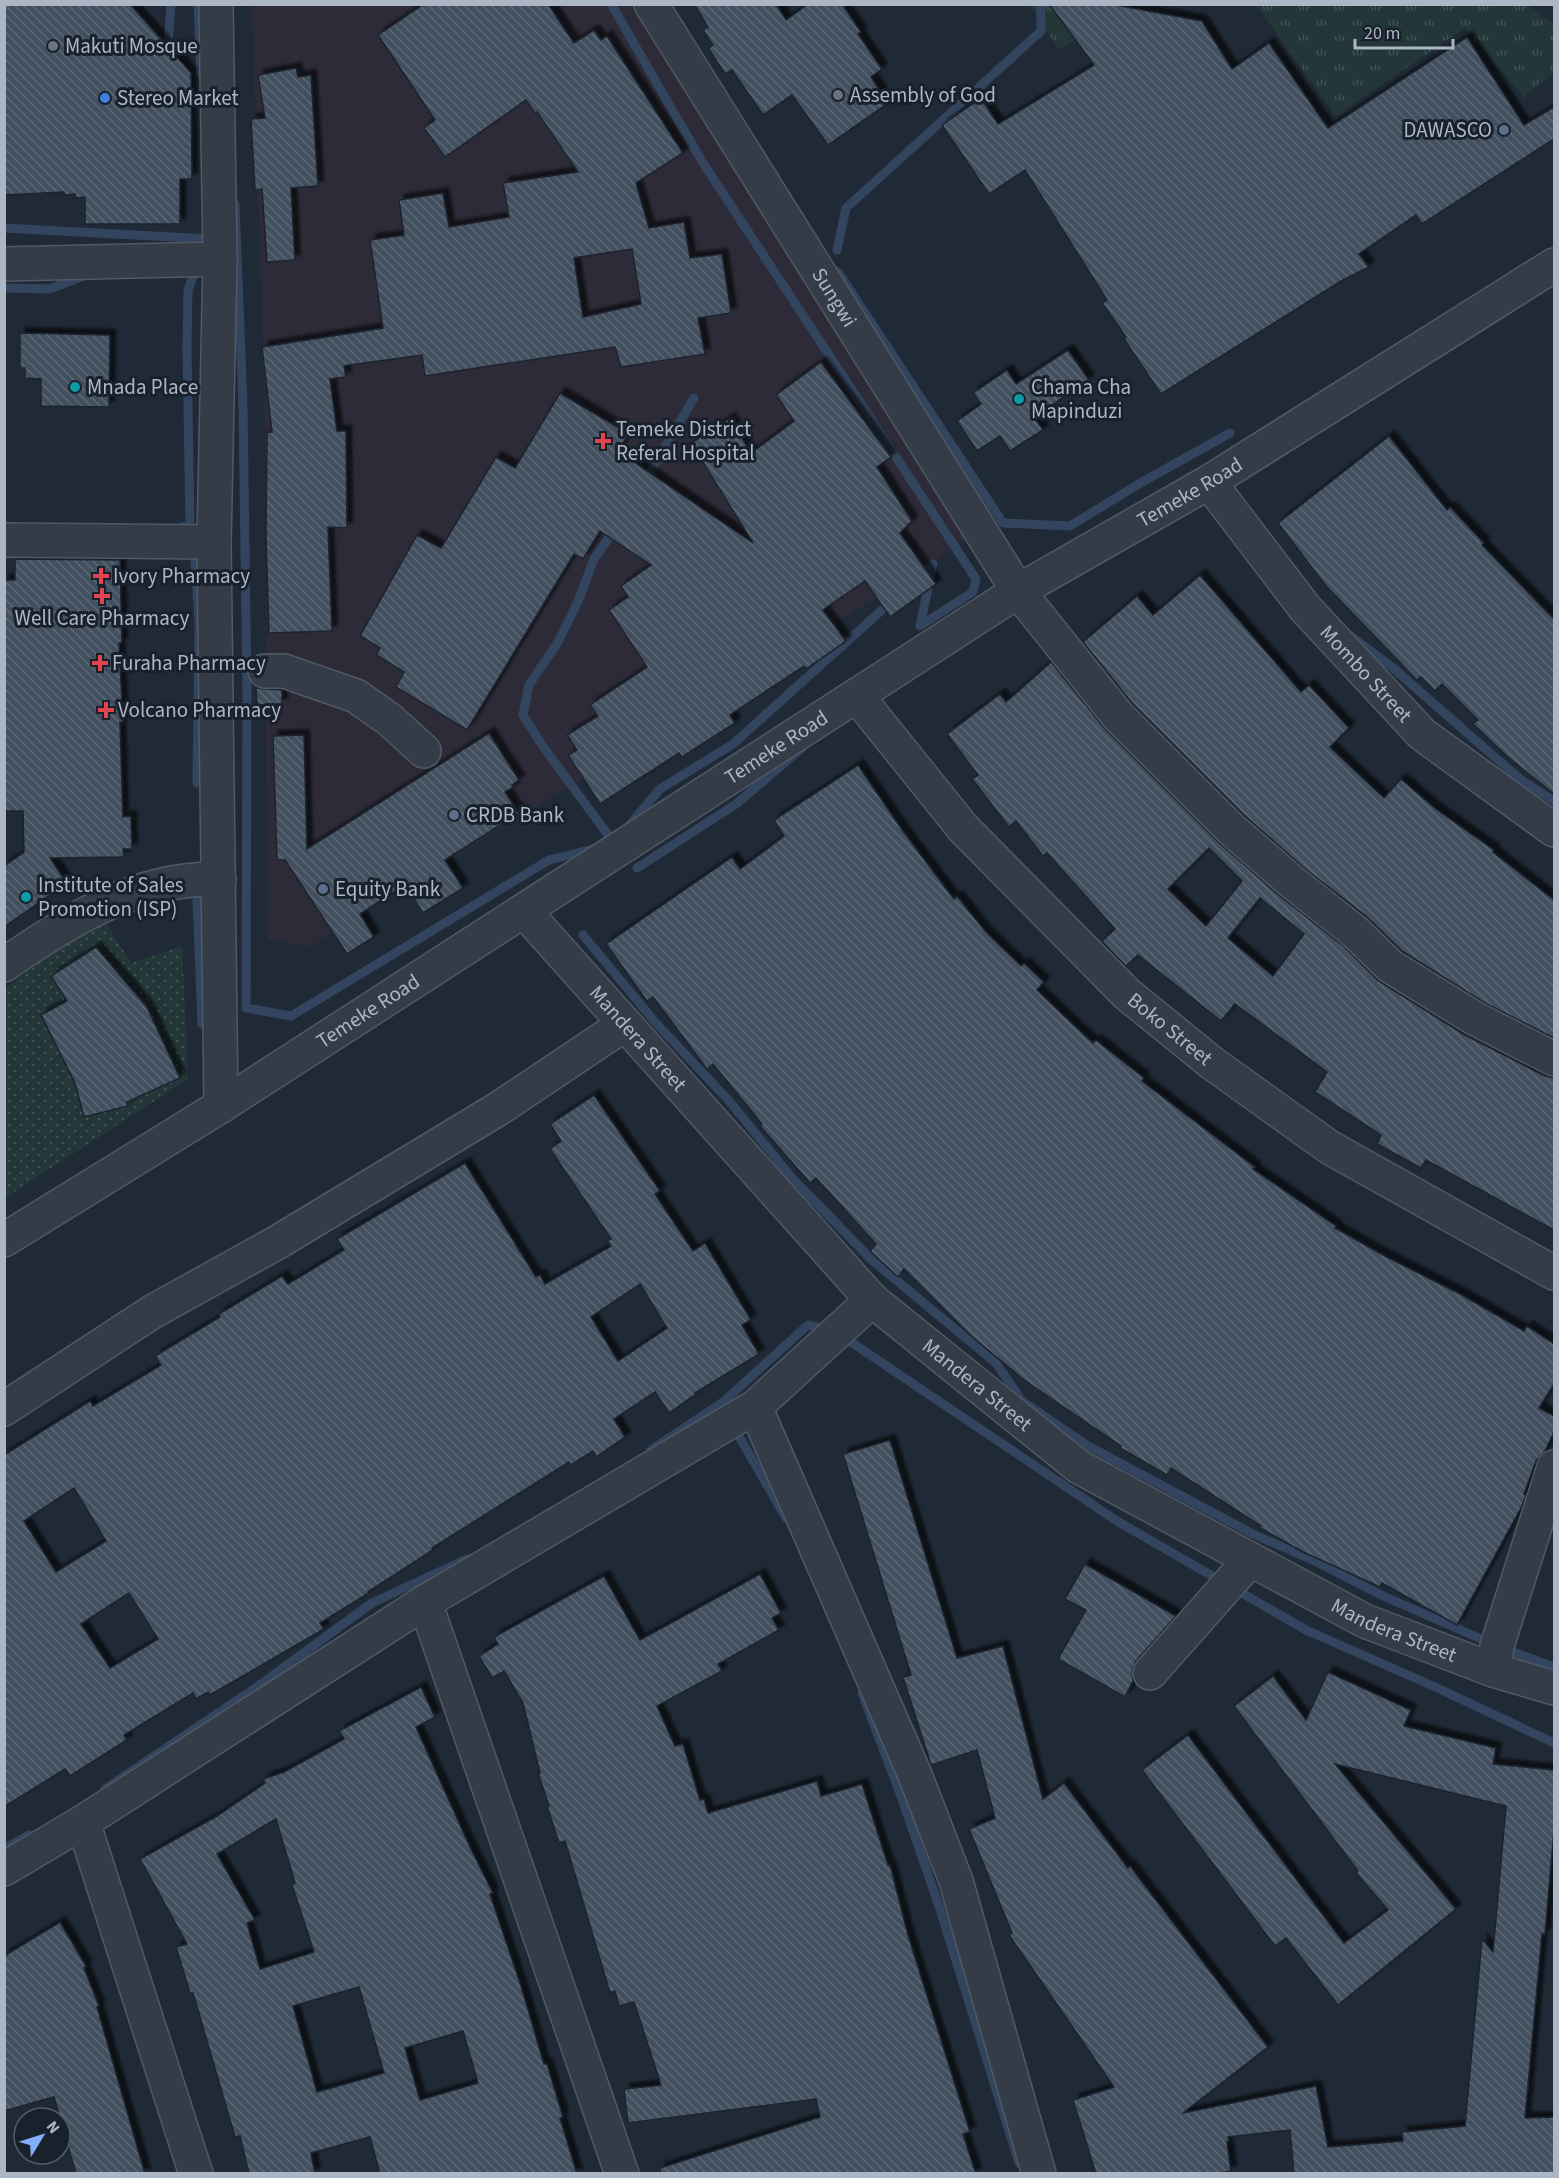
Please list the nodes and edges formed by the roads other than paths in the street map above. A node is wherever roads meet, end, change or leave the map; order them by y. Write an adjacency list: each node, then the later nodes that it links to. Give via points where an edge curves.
1 (216, 4): 3 (street)
2 (651, 4): 9 (street, Sungwi)
3 (220, 259): 4 (street); 8 (street)
4 (4, 264)
5 (1554, 265): 6 (street, Temeke Road)
6 (1209, 482): 9 (street, Temeke Road); 13 (street, Mombo Street, via 1305,608 1422,734)
7 (4, 540): 8 (street)
8 (214, 542): 14 (street)
9 (1018, 591): 11 (street, Temeke Road); 18 (street, Sungwi, via 1118,716 1231,829 1354,931 1390,966 1474,1018)
10 (265, 672): 12 (street, via 284,671 356,696)
11 (857, 696): 15 (street, Temeke Road); 21 (street, Boko Street, via 963,828 1128,994 1212,1063 1329,1147)
12 (424, 751)
13 (1554, 830)
14 (219, 879): 16 (street, via 195,879 109,902); 19 (street)
15 (524, 911): 17 (street, Mandera Street); 19 (street, Temeke Road)
16 (4, 964)
17 (625, 1024): 22 (street, Mandera Street); 24 (street, via 498,1108 278,1242 152,1312)
18 (1554, 1059)
19 (221, 1106): 20 (street, Temeke Road)
20 (4, 1240)
21 (1554, 1273)
22 (872, 1300): 23 (street); 26 (street, Mandera Street, via 1079,1467)
23 (755, 1407): 27 (street); 35 (street, via 915,1775 956,1881)
24 (4, 1409)
25 (1554, 1467): 28 (street, via 1497,1646)
26 (1250, 1560): 28 (street, Mandera Street, via 1365,1621); 29 (street)
27 (425, 1602): 31 (street); 34 (street)
28 (1493, 1670): 30 (street, Mandera Street)
29 (1150, 1673)
30 (1554, 1688)
31 (83, 1822): 32 (street); 33 (street)
32 (4, 1869)
33 (196, 2174)
34 (622, 2174)
35 (1039, 2174)

